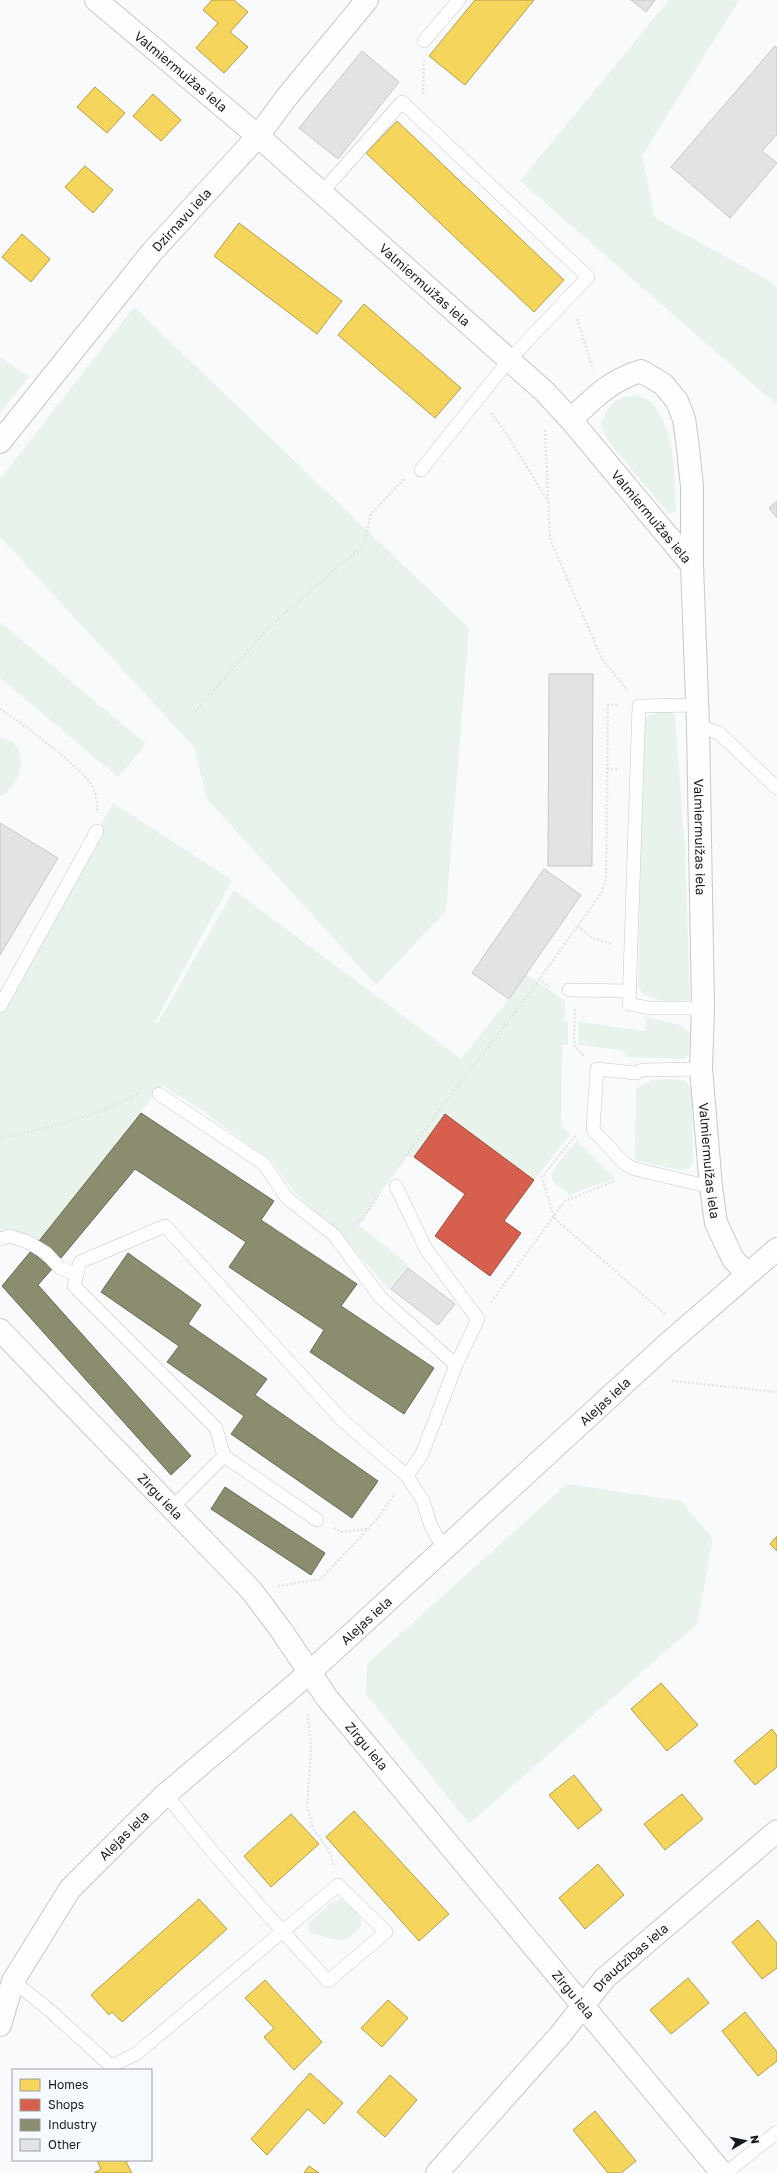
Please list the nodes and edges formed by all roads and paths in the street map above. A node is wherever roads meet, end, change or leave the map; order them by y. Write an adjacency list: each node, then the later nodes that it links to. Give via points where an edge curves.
1 (96, 0): 6 (street, Valmiermuižas iela)
2 (367, 0): 6 (street, Dzirnavu iela)
3 (459, 0): 4 (lane)
4 (424, 41): 5 (path)
5 (422, 121): 7 (lane, via 402,102); 8 (lane, via 588,277)
6 (258, 136): 7 (street, Valmiermuižas iela); 14 (street, Dzirnavu iela, via 152,252)
7 (320, 193): 9 (street, Valmiermuižas iela)
8 (570, 296): 9 (lane); 11 (path)
9 (509, 360): 10 (street, Valmiermuižas iela); 12 (lane)
10 (544, 392): 13 (street, Valmiermuižas iela); 16 (path)
11 (600, 393): 13 (street); 17 (street, via 622,377 641,371 663,384 677,401 686,433 692,486)
12 (479, 398): 15 (lane); 16 (path, via 504,430)
13 (571, 420): 17 (street, Valmiermuižas iela)
14 (0, 442)
15 (421, 470): 20 (path, via 412,471 371,514 363,547 270,626)
16 (548, 501): 18 (path, via 550,539 582,615 602,659)
17 (692, 565): 21 (street, Valmiermuižas iela)
18 (639, 706): 21 (lane); 24 (path, via 608,705 606,878 602,892); 25 (lane)
19 (0, 709): 23 (path, via 71,764 91,784 98,804)
20 (195, 712)
21 (698, 716): 22 (lane); 29 (street, Valmiermuižas iela)
22 (777, 788)
23 (97, 831): 28 (lane)
24 (578, 926): 25 (path, via 592,938); 36 (path)
25 (631, 950): 27 (lane)
26 (572, 990): 27 (lane); 30 (path, via 574,1045)
27 (630, 991): 29 (lane, via 629,1004 649,1008)
28 (0, 1006)
29 (703, 1008): 31 (street, Valmiermuižas iela)
30 (597, 1069): 31 (lane, via 636,1073 642,1070); 33 (lane)
31 (701, 1069): 38 (street, Valmiermuižas iela)
32 (159, 1094): 34 (path, via 143,1091 55,1127); 41 (lane, via 264,1164 287,1198)
33 (593, 1130): 35 (lane); 40 (path, via 573,1137 542,1177)
34 (0, 1138)
35 (625, 1164): 38 (lane, via 635,1169); 40 (path, via 617,1180 565,1201)
36 (398, 1168)
37 (396, 1186): 47 (lane, via 426,1250)
38 (711, 1187): 45 (street, Valmiermuižas iela, via 716,1223 724,1244)
39 (380, 1193): 41 (path, via 363,1219)
40 (554, 1218): 46 (path); 47 (path)
41 (334, 1235): 49 (lane, via 381,1298)
42 (0, 1239): 44 (lane, via 9,1236 28,1242 46,1253 60,1268)
43 (777, 1249): 45 (street, Alejas iela)
44 (77, 1274): 52 (lane, via 74,1286 216,1428); 53 (lane, via 80,1262 165,1226 343,1421)
45 (747, 1274): 57 (street, Alejas iela)
46 (665, 1314)
47 (478, 1319): 49 (lane)
48 (0, 1330): 54 (street, Zirgu iela)
49 (456, 1365): 53 (lane, via 422,1454)
50 (672, 1381): 51 (path)
51 (777, 1392)
52 (224, 1456): 54 (lane); 55 (lane)
53 (407, 1476): 56 (path); 57 (lane, via 423,1501 431,1526)
54 (171, 1508): 58 (street, Zirgu iela)
55 (317, 1520): 56 (path, via 341,1532)
56 (368, 1529): 58 (path, via 321,1579)
57 (444, 1548): 59 (street, Alejas iela)
58 (251, 1590): 59 (street, Zirgu iela)
59 (309, 1673): 61 (street, Alejas iela); 66 (street, Zirgu iela)
60 (308, 1714): 63 (path, via 311,1749 307,1807 314,1830 331,1854)
61 (166, 1794): 64 (lane); 65 (street, Alejas iela, via 70,1889)
62 (777, 1831): 66 (street, Draudzības iela, via 605,1978)
63 (338, 1885): 64 (lane); 64 (lane, via 386,1932 328,1981)
64 (283, 1932): 65 (lane, via 136,2054 111,2066)
65 (13, 1981): 67 (street, Alejas iela)
66 (582, 2005): 69 (street, Draudzības iela, via 560,2035); 70 (street, Zirgu iela)
67 (0, 2025)
68 (777, 2132): 71 (lane)
69 (437, 2173)
70 (722, 2173)
71 (726, 2173)

